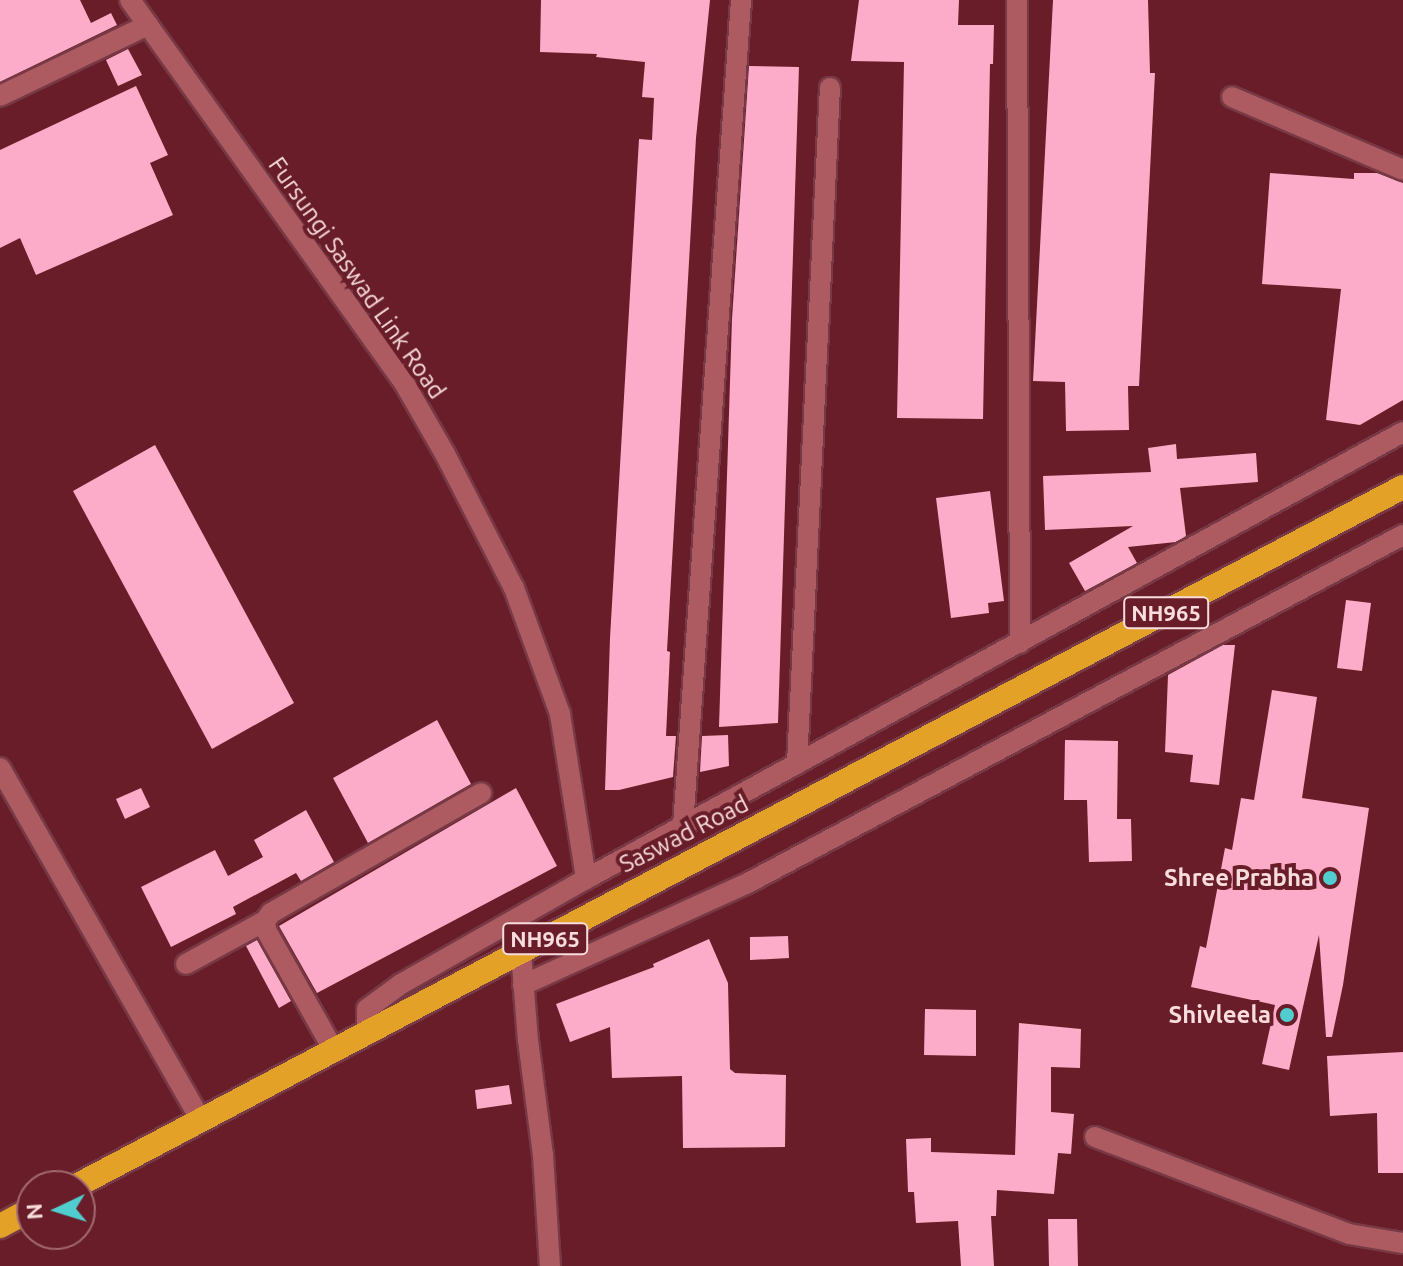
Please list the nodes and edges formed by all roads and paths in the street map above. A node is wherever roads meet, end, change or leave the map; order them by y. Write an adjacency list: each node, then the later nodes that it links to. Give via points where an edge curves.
1 (130, 0): 4 (street, Fursungi Saswad Link Road)
2 (741, 0): 16 (street)
3 (1017, 0): 12 (street)
4 (148, 25): 6 (street); 17 (street, Fursungi Saswad Link Road, via 403,381 514,588 560,714)
5 (830, 88): 13 (street)
6 (0, 96)
7 (1232, 97): 8 (street)
8 (1403, 170)
9 (1403, 432): 12 (street)
10 (1403, 487): 19 (highway, Saswad Road / NH965)
11 (1403, 535): 21 (street, via 746,884)
12 (1020, 643): 13 (street)
13 (797, 764): 16 (street)
14 (0, 768): 24 (street)
15 (481, 793): 18 (street)
16 (683, 826): 17 (street)
17 (586, 879): 22 (street, via 401,984 367,1009)
18 (265, 921): 20 (street); 23 (street)
19 (521, 952): 21 (street); 22 (highway, Saswad Road / NH965)
20 (186, 964)
21 (523, 985): 28 (street)
22 (367, 1031): 23 (highway, Saswad Road / NH965)
23 (333, 1049): 24 (highway, Saswad Road / NH965)
24 (201, 1120): 26 (highway, Saswad Road / NH965)
25 (1095, 1137): 27 (street, via 1349,1234)
26 (96, 1175)
27 (1403, 1243)
28 (550, 1266)

